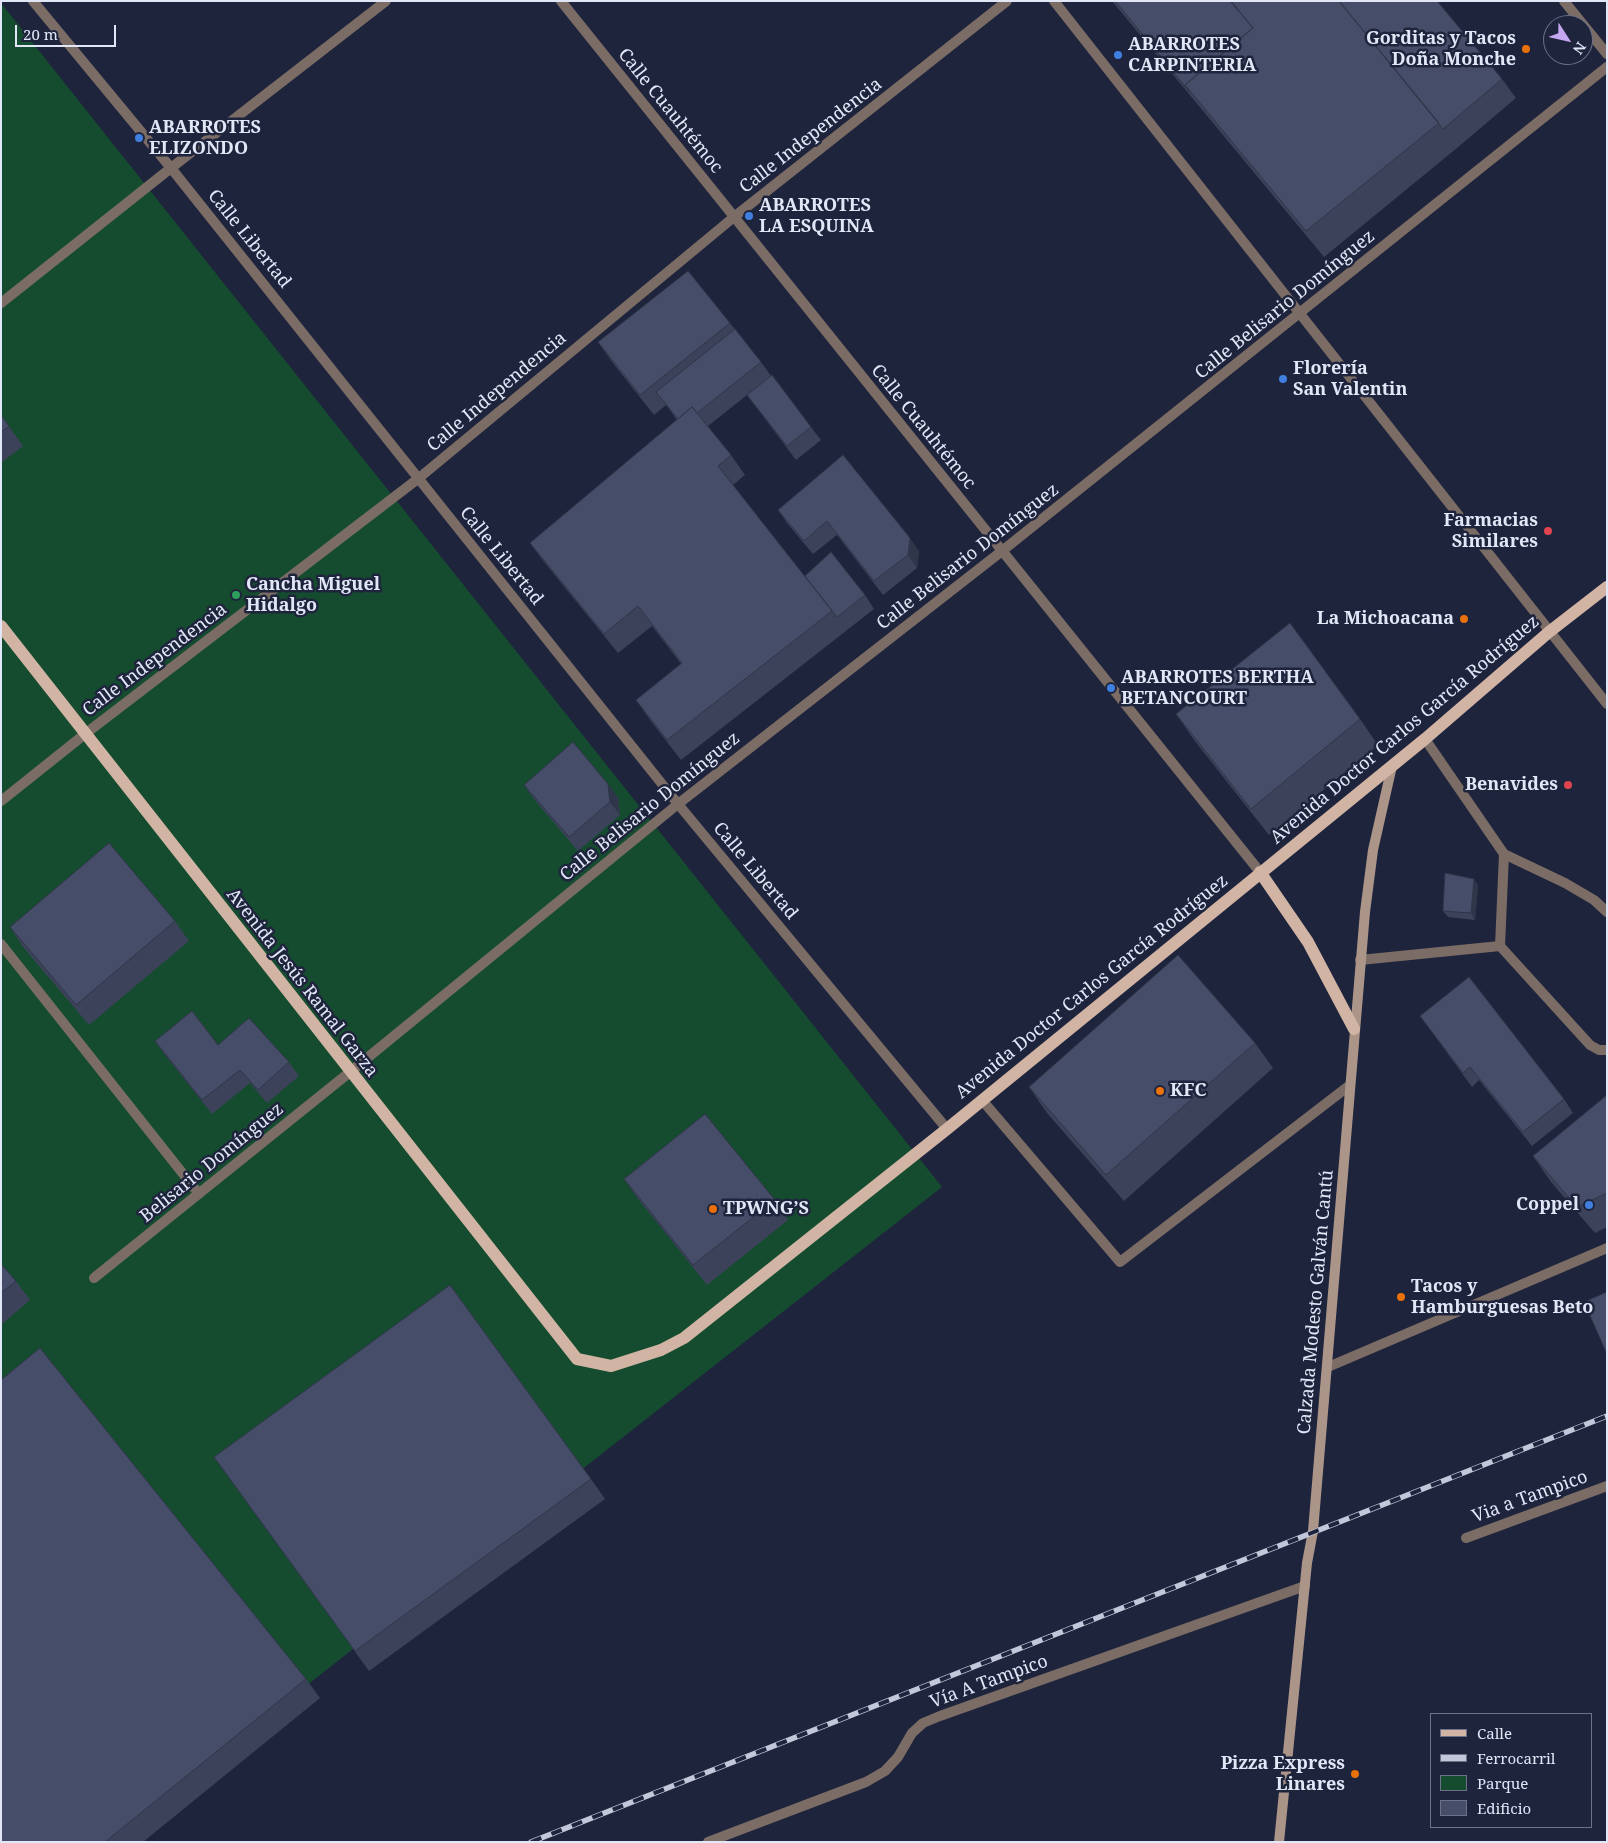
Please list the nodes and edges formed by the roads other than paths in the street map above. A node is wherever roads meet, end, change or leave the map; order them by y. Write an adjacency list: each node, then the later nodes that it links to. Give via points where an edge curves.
1 (33, 1): 9 (street, Calle Libertad)
2 (386, 1): 9 (street)
3 (561, 1): 10 (street, Calle Cuauhtémoc)
4 (1007, 1): 10 (street, Calle Independencia)
5 (1054, 1): 12 (street)
6 (1564, 1): 7 (street)
7 (1607, 54)
8 (1607, 68): 12 (street, Calle Belisario Domínguez)
9 (171, 168): 11 (street); 13 (street, Calle Libertad)
10 (734, 217): 13 (street, Calle Independencia); 14 (street, Calle Cuauhtémoc)
11 (1, 303)
12 (1301, 314): 14 (street, Calle Belisario Domínguez); 17 (street)
13 (419, 478): 19 (street, Calle Independencia); 23 (street, Calle Libertad)
14 (1002, 551): 23 (street, Calle Belisario Domínguez); 25 (street, Calle Cuauhtémoc)
15 (1607, 587): 17 (main road, Avenida Doctor Carlos García Rodríguez)
16 (1, 626): 19 (main road, Avenida Jesús Ramal Garza)
17 (1550, 632): 18 (street); 20 (main road, Avenida Doctor Carlos García Rodríguez)
18 (1607, 704)
19 (86, 734): 22 (street, Calle Independencia); 32 (main road, Avenida Jesús Ramal Garza)
20 (1425, 739): 21 (main road, Avenida Doctor Carlos García Rodríguez); 24 (street)
21 (1392, 766): 25 (main road, Avenida Doctor Carlos García Rodríguez); 29 (main road, Calzada Modesto Galván Cantú, via 1373,850)
22 (1, 801)
23 (678, 804): 32 (street, Calle Belisario Domínguez); 35 (street, Calle Libertad)
24 (1504, 854): 26 (street, via 1565,883); 28 (street)
25 (1260, 872): 30 (main road, via 1308,942); 34 (main road, Avenida Doctor Carlos García Rodríguez)
26 (1607, 912)
27 (1, 944): 36 (street)
28 (1500, 946): 29 (street); 31 (street, via 1590,1044 1599,1050)
29 (1360, 960): 30 (main road, Calzada Modesto Galván Cantú)
30 (1354, 1029): 33 (main road, Calzada Modesto Galván Cantú)
31 (1607, 1050)
32 (350, 1072): 36 (street, Belisario Domínguez); 39 (main road, Avenida Jesús Ramal Garza)
33 (1350, 1085): 34 (street, via 1120,1262); 40 (main road, Calzada Modesto Galván Cantú)
34 (982, 1100): 35 (main road, Avenida Doctor Carlos García Rodríguez)
35 (947, 1129): 39 (main road, Avenida Doctor Carlos García Rodríguez, via 684,1338 661,1350 611,1366)
36 (199, 1194): 38 (street, Belisario Domínguez)
37 (1607, 1248): 40 (street)
38 (94, 1278)
39 (577, 1359)
40 (1328, 1367): 43 (main road, Calzada Modesto Galván Cantú)
41 (1607, 1486): 42 (street, Via a Tampico)
42 (1466, 1538)
43 (1305, 1586): 44 (street, Vía A Tampico, via 940,1716 912,1733 886,1771 866,1782); 45 (main road, Calzada Modesto Galván Cantú)
44 (708, 1842)
45 (1279, 1842)

